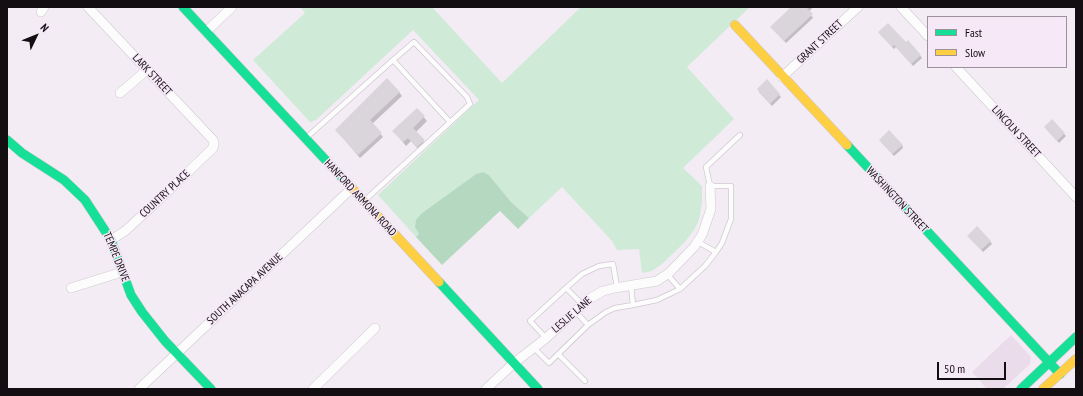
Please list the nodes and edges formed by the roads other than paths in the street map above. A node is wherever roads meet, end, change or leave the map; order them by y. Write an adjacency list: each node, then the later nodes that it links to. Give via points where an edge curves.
1 (88, 7): 11 (street, LARK STREET)
2 (183, 7): 7 (street, HANFORD ARMONA ROAD)
3 (232, 7): 7 (street)
4 (858, 7): 12 (street, GRANT STREET)
5 (901, 7): 8 (street)
6 (735, 25): 12 (street, WASHINGTON STREET)
7 (206, 32): 16 (street, HANFORD ARMONA ROAD)
8 (927, 35)
9 (393, 60): 14 (lane); 14 (lane, via 414,42 462,91 470,104); 16 (lane)
10 (957, 68): 21 (street, LINCOLN STREET)
11 (147, 70): 13 (street); 18 (street, LARK STREET)
12 (782, 77): 44 (street, WASHINGTON STREET)
13 (120, 93)
14 (450, 122): 22 (lane)
15 (740, 135): 19 (lane, via 706,167)
16 (305, 139): 20 (street, HANFORD ARMONA ROAD)
17 (7, 140): 23 (street, TEMPE DRIVE, via 77,191)
18 (214, 143): 23 (street, COUNTRY PLACE, via 213,148 160,200)
19 (710, 186): 24 (street, LESLIE LANE, via 711,209); 25 (lane, via 731,186 730,219 722,243)
20 (351, 189): 22 (street, HANFORD ARMONA ROAD); 40 (street, SOUTH ANACAPA AVENUE)
21 (1076, 197)
22 (363, 202): 43 (street, HANFORD ARMONA ROAD)
23 (111, 240): 26 (street, TEMPE DRIVE)
24 (698, 242): 25 (lane); 27 (street, LESLIE LANE)
25 (716, 252): 32 (lane)
26 (122, 272): 30 (street); 40 (street, TEMPE DRIVE, via 131,295 142,312)
27 (667, 274): 28 (street, LESLIE LANE, via 657,281); 32 (lane)
28 (631, 285): 29 (street, LESLIE LANE); 33 (lane)
29 (617, 287): 31 (lane, via 613,264 599,266 582,274); 34 (street, LESLIE LANE, via 603,291)
30 (71, 288)
31 (566, 288): 34 (lane); 38 (lane, via 530,321)
32 (680, 289): 33 (lane, via 658,300)
33 (633, 305): 35 (lane, via 611,310)
34 (578, 308): 35 (lane); 38 (street, LESLIE LANE)
35 (588, 325): 41 (lane)
36 (375, 328): 49 (street)
37 (1076, 337): 44 (street)
38 (546, 338): 39 (street, LESLIE LANE)
39 (534, 348): 41 (lane, via 549,363); 43 (street, LESLIE LANE)
40 (177, 353): 47 (street, SOUTH ANACAPA AVENUE); 48 (street, TEMPE DRIVE)
41 (558, 354): 46 (lane)
42 (1076, 359): 45 (street)
43 (514, 363): 50 (street, LESLIE LANE); 51 (street, HANFORD ARMONA ROAD)
44 (1050, 363): 45 (street, WASHINGTON STREET); 52 (street)
45 (1060, 374): 53 (street)
46 (585, 381)
47 (139, 389)
48 (211, 389)
49 (313, 389)
50 (486, 389)
51 (538, 389)
52 (1021, 389)
53 (1043, 389)

